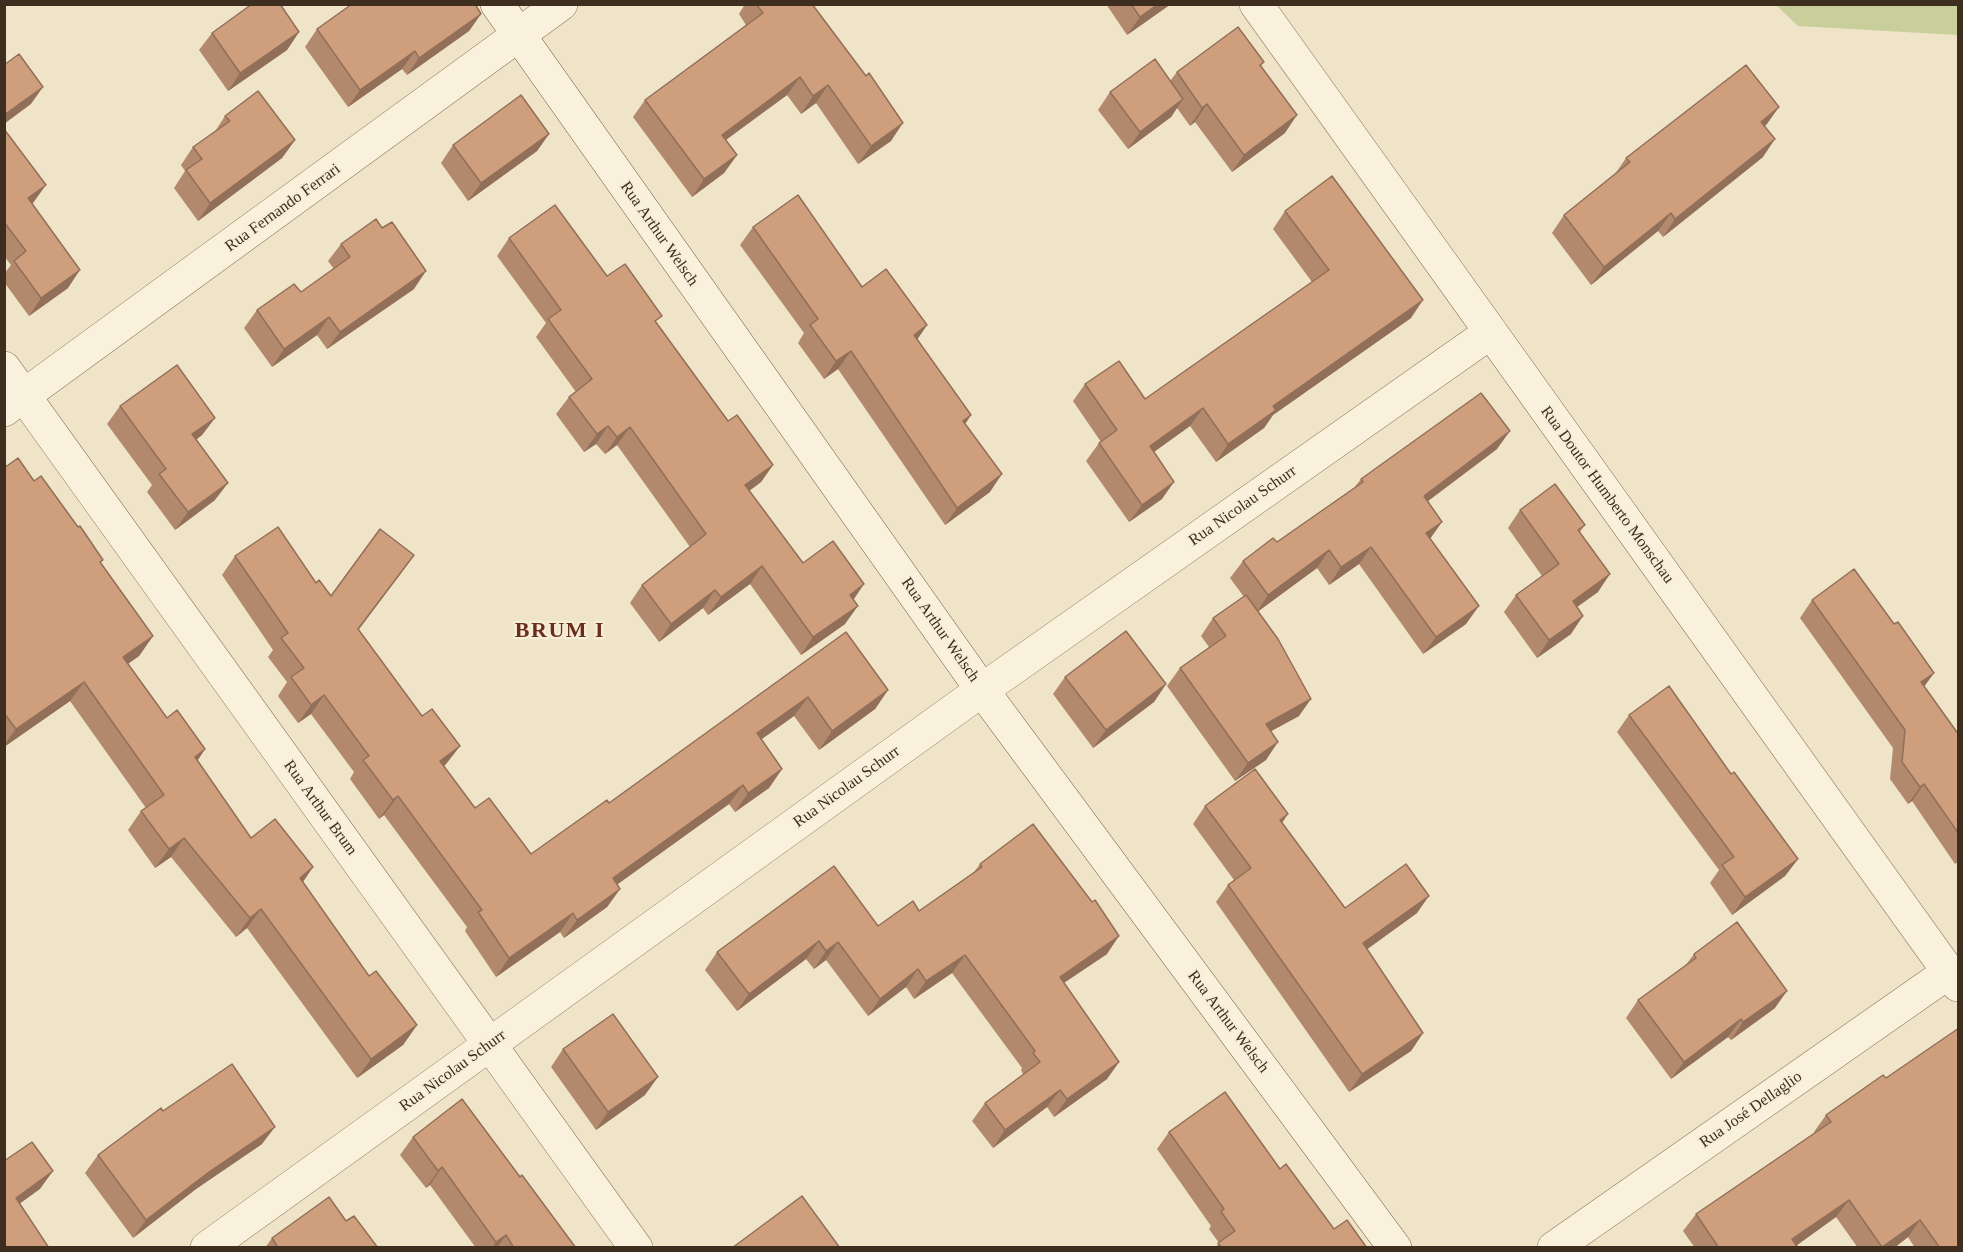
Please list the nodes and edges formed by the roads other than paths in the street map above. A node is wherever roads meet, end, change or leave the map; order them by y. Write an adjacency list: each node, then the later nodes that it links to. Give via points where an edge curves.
1 (496, 4): 4 (street, Rua Arthur Welsch)
2 (561, 4): 4 (street, Rua Fernando Ferrari)
3 (1256, 4): 5 (street, Rua Doutor Humberto Monschau)
4 (519, 36): 7 (street, Rua Fernando Ferrari); 8 (street, Rua Arthur Welsch)
5 (1491, 332): 8 (street, Rua Nicolau Schurr); 9 (street, Rua Doutor Humberto Monschau)
6 (4, 368): 7 (street, Rua Arthur Brum)
7 (15, 403): 10 (street, Rua Arthur Brum)
8 (982, 690): 10 (street, Rua Nicolau Schurr); 13 (street, Rua Arthur Welsch)
9 (1954, 979): 14 (street, Rua José Dellaglio)
10 (490, 1044): 11 (street, Rua Nicolau Schurr); 12 (street, Rua Arthur Brum)
11 (207, 1248)
12 (636, 1248)
13 (1395, 1248)
14 (1554, 1248)

